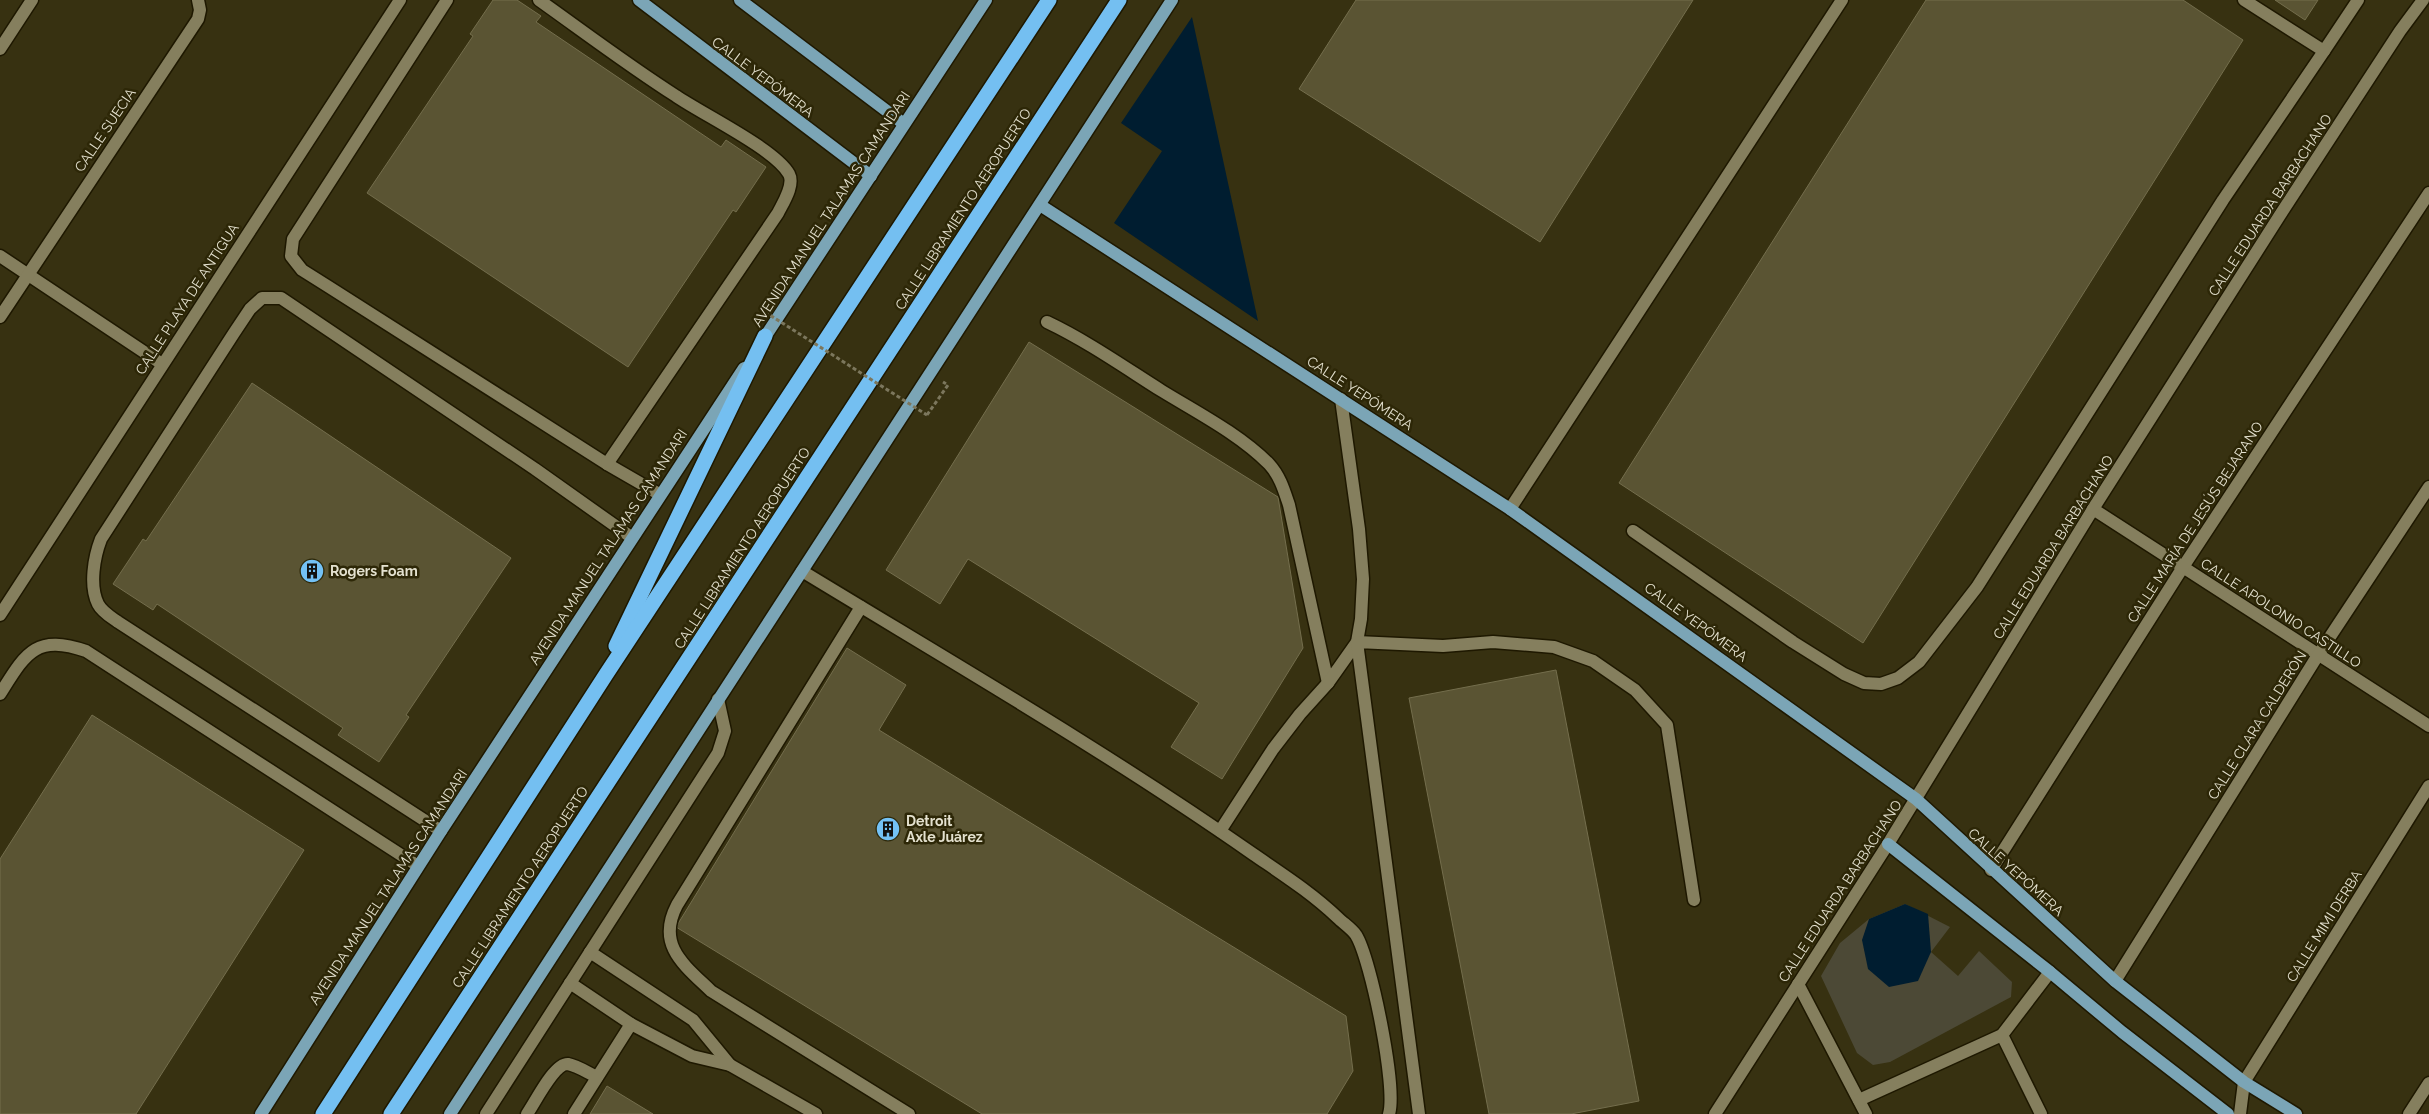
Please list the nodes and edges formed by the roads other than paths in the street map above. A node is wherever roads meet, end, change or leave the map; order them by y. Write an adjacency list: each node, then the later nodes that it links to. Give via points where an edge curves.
1 (32, 0): 16 (street)
2 (198, 0): 23 (street, CALLE SUECIA, via 198,19)
3 (400, 0): 27 (street, CALLE PLAYA DE ANTIGUA)
4 (447, 0): 29 (street, via 293,239 291,256 302,270 329,288)
5 (538, 0): 29 (street, via 675,96 766,151 790,175 790,188 778,213)
6 (639, 0): 19 (main road, CALLE YEPÓMERA)
7 (740, 0): 18 (main road)
8 (986, 0): 18 (main road, AVENIDA MANUEL TALAMAS CAMANDARI)
9 (1049, 0): 45 (highway)
10 (1119, 0): 69 (highway, CALLE LIBRAMIENTO AEROPUERTO)
11 (1172, 0): 21 (main road)
12 (1842, 0): 32 (street)
13 (2244, 0): 17 (street)
14 (2358, 0): 17 (street)
15 (2423, 0): 33 (street, CALLE EDUARDA BARBACHANO, via 2291,198)
16 (0, 49)
17 (2324, 51): 34 (street, via 2223,200 1977,587 1919,662 1898,678 1881,684 1864,683 1844,674)
18 (904, 124): 19 (main road, AVENIDA MANUEL TALAMAS CAMANDARI)
19 (871, 176): 26 (main road, AVENIDA MANUEL TALAMAS CAMANDARI)
20 (2429, 193): 36 (street, CALLE MARÍA DE JESÚS BEJARANO)
21 (1040, 205): 28 (main road, CALLE YEPÓMERA); 37 (main road)
22 (0, 256): 23 (street)
23 (27, 274): 24 (street, CALLE SUECIA); 27 (street)
24 (0, 317)
25 (1047, 322): 42 (street, via 1210,420 1249,446 1270,466 1281,481 1289,505)
26 (765, 336): 31 (main road, AVENIDA MANUEL TALAMAS CAMANDARI); 45 (highway)
27 (162, 364): 39 (street, CALLE PLAYA DE ANTIGUA)
28 (1341, 399): 32 (main road, CALLE YEPÓMERA); 40 (street, via 1363,579)
29 (607, 464): 31 (street)
30 (2429, 488): 41 (street, CALLE CLARA CALDERÓN)
31 (659, 494): 35 (main road, AVENIDA MANUEL TALAMAS CAMANDARI)
32 (1510, 509): 48 (main road, CALLE YEPÓMERA)
33 (2093, 509): 36 (street, CALLE APOLONIO CASTILLO); 48 (street, CALLE EDUARDA BARBACHANO)
34 (1633, 531)
35 (631, 538): 49 (main road, AVENIDA MANUEL TALAMAS CAMANDARI); 49 (street, via 543,474 281,298 262,298 250,309 228,341 101,539 94,582 98,605 118,622)
36 (2183, 567): 41 (street, CALLE APOLONIO CASTILLO); 53 (street, CALLE MARÍA DE JESÚS BEJARANO)
37 (802, 572): 38 (street); 44 (main road)
38 (861, 607): 50 (street, via 1034,711); 75 (street, via 677,905 668,930 676,953 711,991)
39 (0, 615)
40 (1357, 642): 42 (street); 54 (street, via 1443,646 1493,642 1554,647 1592,661 1635,690 1667,725); 77 (street)
41 (2318, 656): 46 (street, CALLE APOLONIO CASTILLO); 57 (street, CALLE CLARA CALDERÓN)
42 (1328, 683): 50 (street, via 1273,749)
43 (0, 694): 52 (street, via 24,658 35,649 65,644 86,651)
44 (718, 699): 55 (street, via 725,731 718,753); 70 (main road)
45 (588, 704): 68 (highway)
46 (2429, 726)
47 (2429, 786): 64 (street, CALLE MIMI DERBA)
48 (1916, 799): 51 (street, CALLE EDUARDA BARBACHANO); 53 (main road, CALLE YEPÓMERA)
49 (441, 831): 52 (main road, AVENIDA MANUEL TALAMAS CAMANDARI)
50 (1220, 831): 76 (street, via 1319,900 1356,934 1364,953 1384,1040)
51 (1888, 844): 56 (main road); 59 (street, CALLE EDUARDA BARBACHANO)
52 (418, 866): 67 (main road, AVENIDA MANUEL TALAMAS CAMANDARI)
53 (1991, 870): 57 (main road, CALLE YEPÓMERA)
54 (1694, 900)
55 (590, 952): 58 (street); 62 (street, via 693,1020)
56 (2050, 972): 61 (street); 81 (main road)
57 (2115, 981): 64 (main road, CALLE YEPÓMERA)
58 (570, 983): 60 (street); 71 (street)
59 (1798, 984): 66 (street); 78 (street, CALLE EDUARDA BARBACHANO)
60 (631, 1024): 62 (street, via 692,1056); 63 (street)
61 (2002, 1035): 66 (street); 80 (street)
62 (730, 1065): 74 (street)
63 (596, 1077): 72 (street, via 576,1067 561,1066); 73 (street)
64 (2244, 1082): 82 (street); 83 (main road, CALLE YEPÓMERA)
65 (2429, 1084): 84 (street)
66 (1859, 1100): 79 (street)
67 (261, 1114)
68 (323, 1114)
69 (391, 1114)
70 (450, 1114)
71 (486, 1114)
72 (527, 1114)
73 (574, 1114)
74 (816, 1114)
75 (909, 1114)
76 (1389, 1114)
77 (1419, 1114)
78 (1715, 1114)
79 (1866, 1114)
80 (2041, 1114)
81 (2228, 1114)
82 (2240, 1114)
83 (2296, 1114)
84 (2409, 1114)

